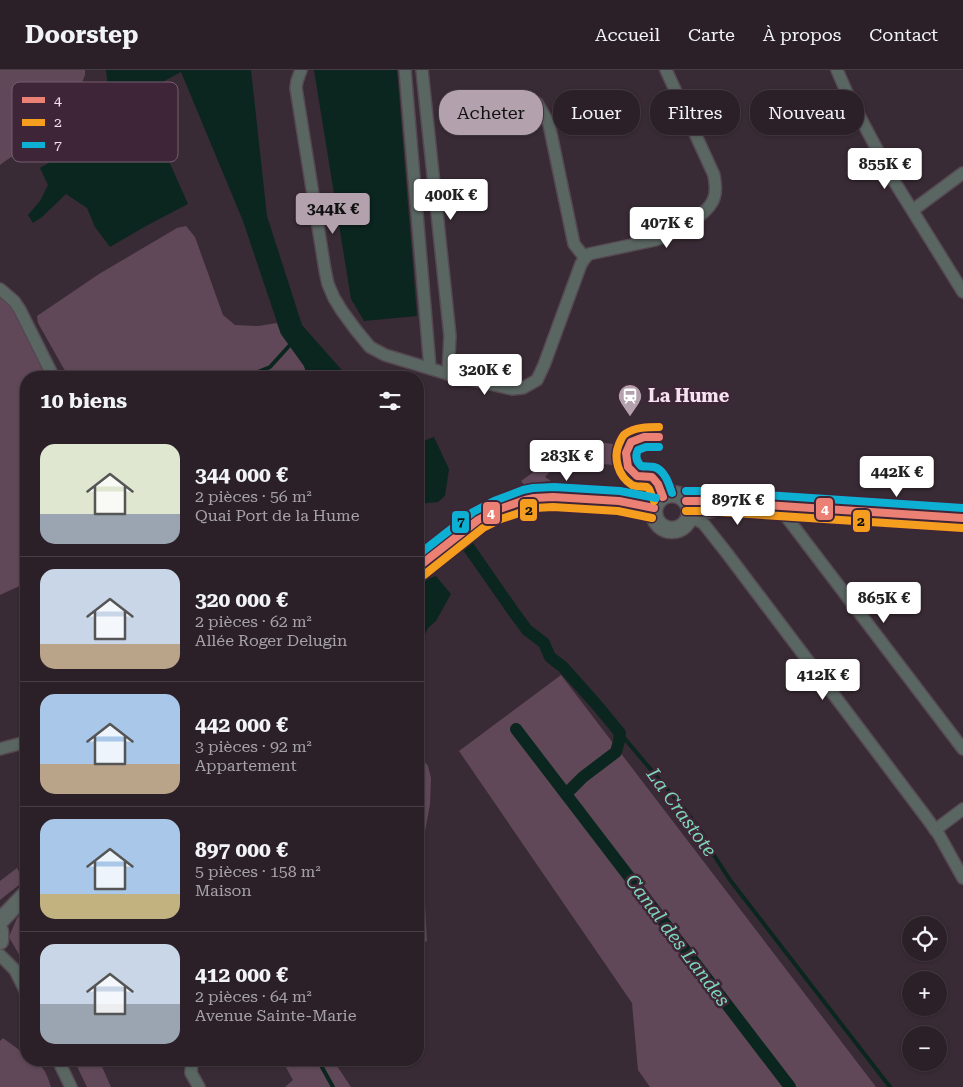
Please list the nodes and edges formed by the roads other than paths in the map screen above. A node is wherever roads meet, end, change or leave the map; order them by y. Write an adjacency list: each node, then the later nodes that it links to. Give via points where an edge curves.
1 (301, 70): 12 (street, via 296,88 328,284 342,311 370,347 390,358)
2 (405, 70): 12 (street)
3 (422, 70): 14 (street, via 450,336)
4 (666, 70): 9 (street, via 714,175 715,197 704,212 674,232 655,240 589,254)
5 (837, 70): 8 (street, via 882,159)
6 (543, 114): 9 (street, via 549,124 574,244)
7 (963, 173): 8 (street)
8 (913, 210): 11 (street)
9 (585, 258): 14 (street, via 537,380 523,388 512,389)
10 (0, 288): 13 (street, via 20,310)
11 (963, 292)
12 (427, 367): 14 (street)
13 (50, 371)
14 (448, 374)
15 (654, 508): 16 (main road, via 667,495 677,495); 16 (main road, via 657,522 672,530 683,526); 20 (main road, via 619,501 534,498 487,514)
16 (688, 510): 17 (main road, via 717,508); 18 (main road, via 703,501); 25 (street, via 726,552)
17 (785, 515): 19 (main road); 23 (street)
18 (963, 518)
19 (963, 526)
20 (424, 562)
21 (20, 744): 22 (street)
22 (0, 749)
23 (963, 749)
24 (963, 809): 25 (street)
25 (936, 830): 26 (street)
26 (963, 878)
27 (20, 900): 28 (main road)
28 (0, 921)
29 (0, 931): 30 (main road)
30 (0, 941)
31 (0, 955): 32 (street)
32 (20, 980)
33 (61, 1066): 35 (street)
34 (192, 1066): 36 (street, via 191,1073)
35 (71, 1087)
36 (199, 1087)

